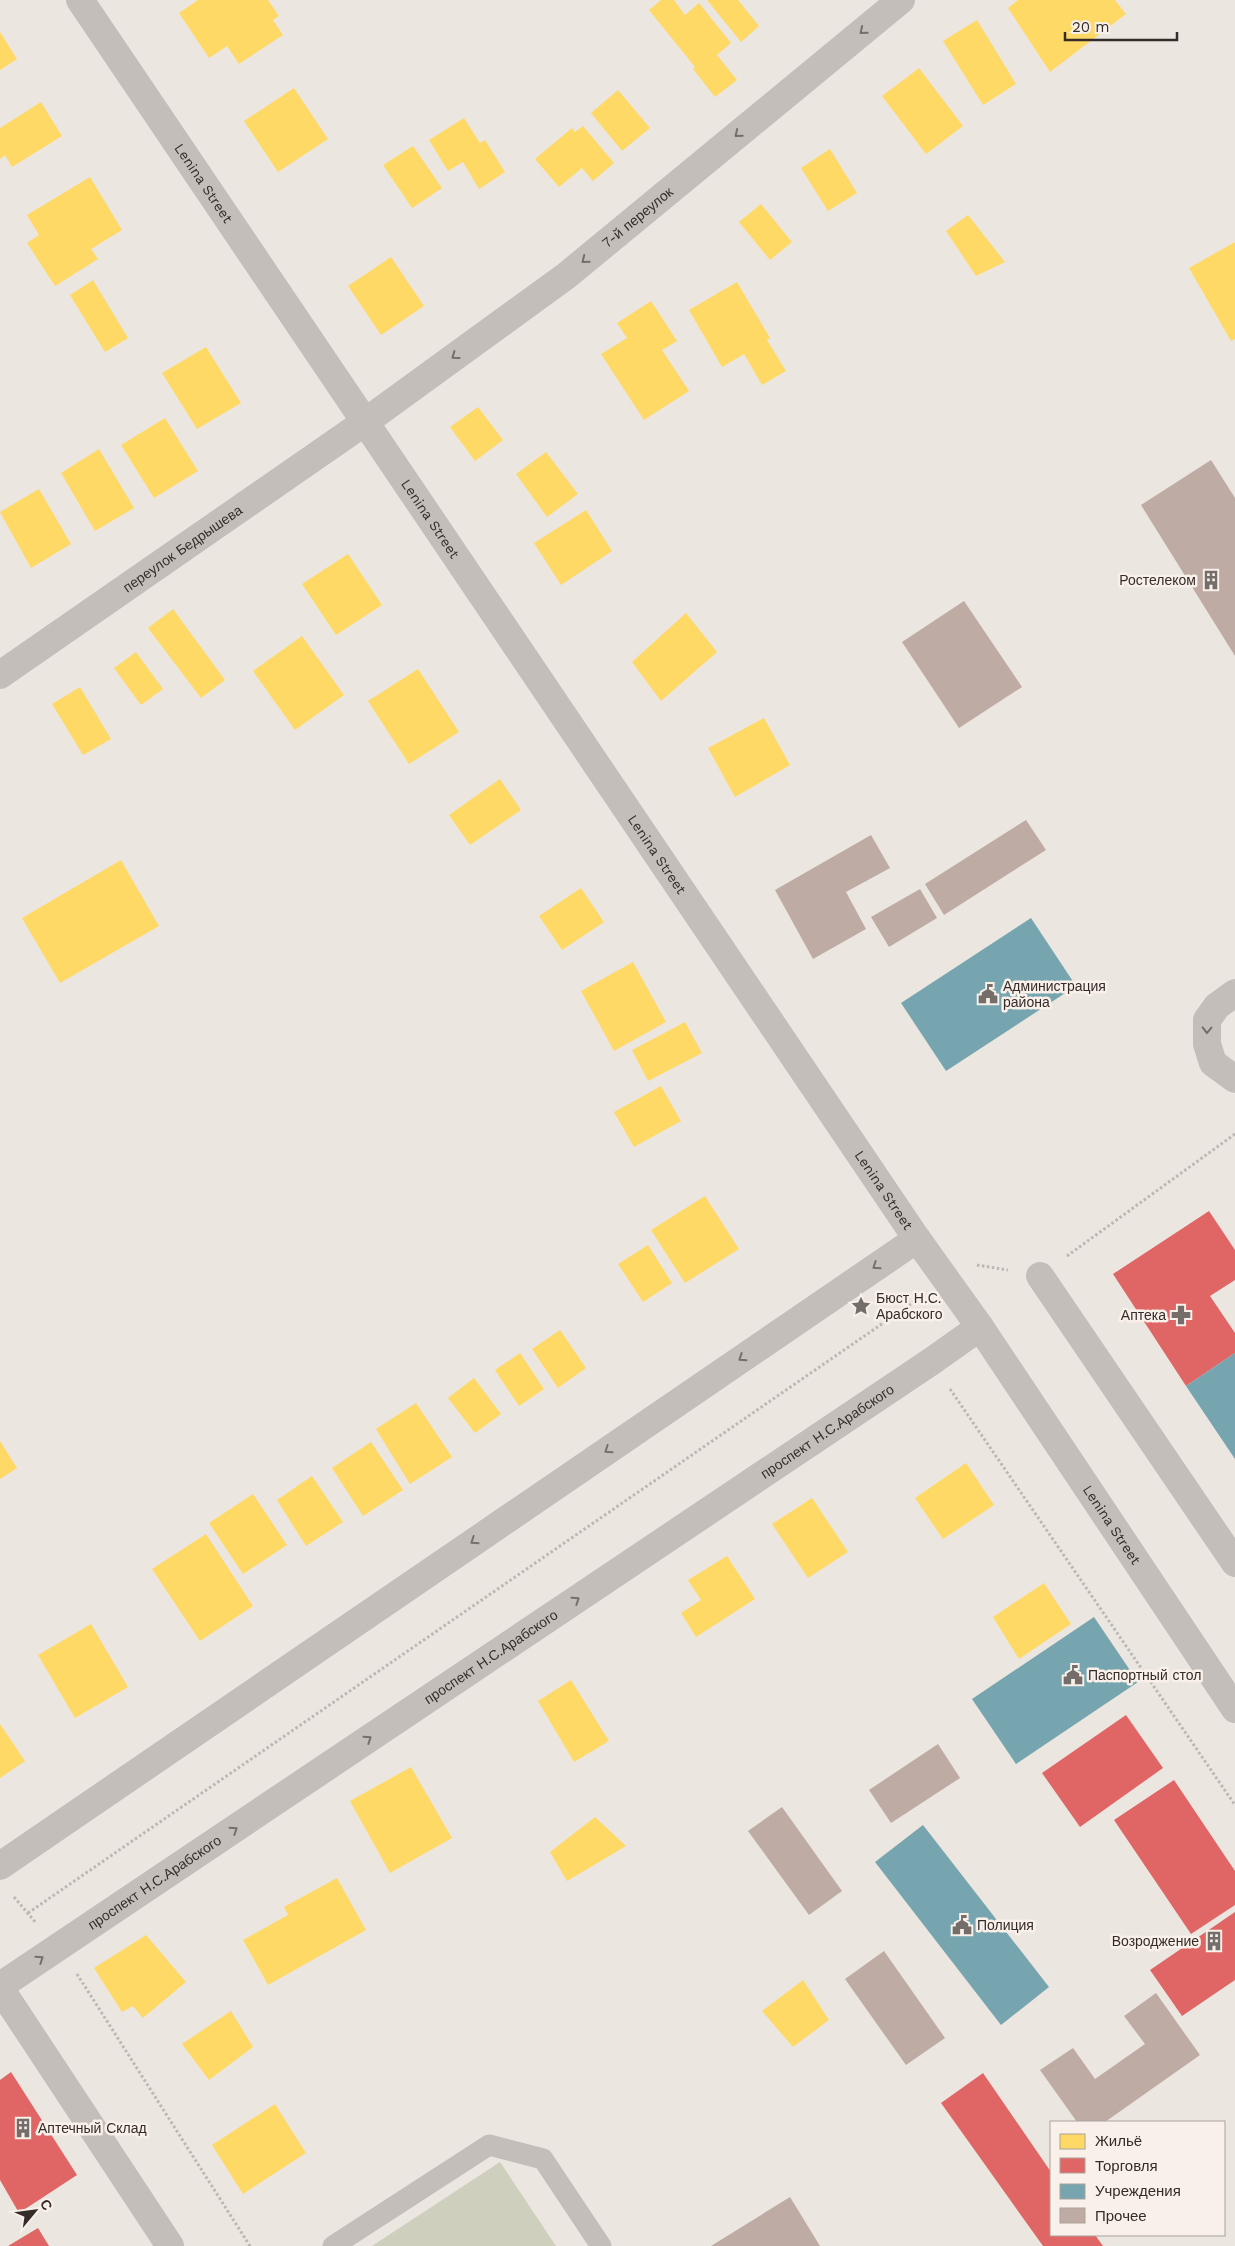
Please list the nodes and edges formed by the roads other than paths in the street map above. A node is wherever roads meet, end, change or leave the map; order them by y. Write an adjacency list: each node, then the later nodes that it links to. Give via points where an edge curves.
1 (80, 0): 3 (street, Lenina Street)
2 (901, 0): 3 (street, 7-й переулок, one-way to 3, via 566,276)
3 (365, 422): 4 (street, переулок Бедрышева); 7 (street, Lenina Street)
4 (0, 675)
5 (1235, 993): 6 (street, one-way to 6, via 1217,1006 1207,1020 1207,1044 1213,1063)
6 (1235, 1079)
7 (917, 1238): 9 (street, Lenina Street); 12 (street, one-way to 12)
8 (1040, 1276): 10 (street)
9 (980, 1326): 11 (street, Lenina Street); 13 (street, проспект Н.С.Арабского, one-way to 9)
10 (1235, 1563)
11 (1235, 1709)
12 (0, 1866)
13 (0, 1987): 14 (street)
14 (170, 2246)
15 (333, 2246): 16 (lane, via 490,2146 543,2159)
16 (601, 2246)

